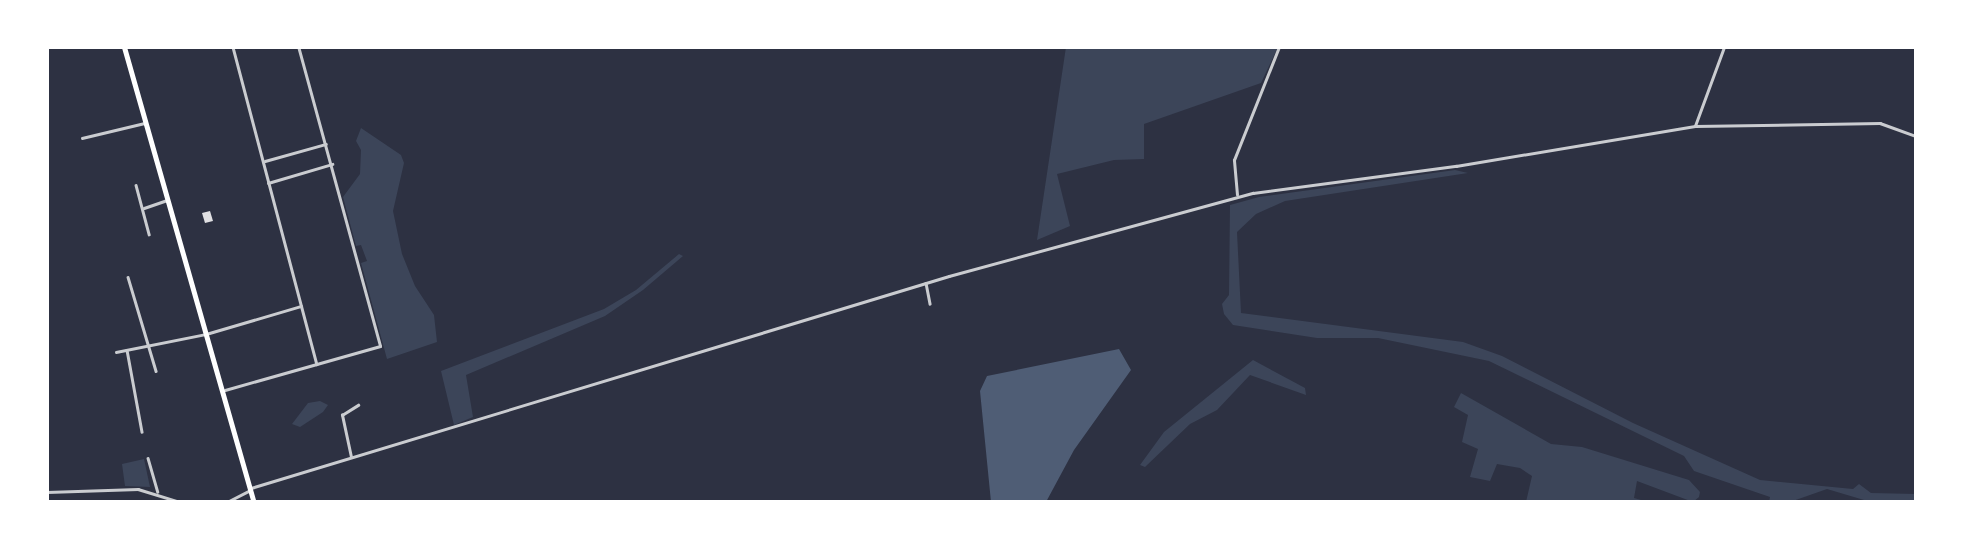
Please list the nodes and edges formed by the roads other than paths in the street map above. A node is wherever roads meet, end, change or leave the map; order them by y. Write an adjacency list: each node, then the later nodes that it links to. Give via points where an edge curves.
1 (124, 47): 6 (main road)
2 (233, 47): 11 (street)
3 (298, 47): 10 (street)
4 (1279, 47): 15 (street, via 1234,160)
5 (1724, 47): 7 (street)
6 (145, 122): 9 (street); 16 (main road)
7 (1695, 126): 8 (street, via 1880,123); 15 (street)
8 (1916, 136)
9 (82, 138)
10 (326, 144): 11 (street); 12 (street)
11 (264, 162): 13 (street)
12 (332, 164): 13 (street); 27 (street, via 380,346)
13 (268, 183): 22 (street)
14 (136, 185): 17 (street)
15 (1237, 197): 20 (street)
16 (167, 200): 17 (street); 23 (main road)
17 (142, 209): 18 (street)
18 (149, 234)
19 (128, 277): 24 (street)
20 (926, 283): 21 (street); 32 (street)
21 (930, 303)
22 (301, 306): 23 (street); 27 (street)
23 (206, 334): 24 (street); 29 (main road)
24 (149, 347): 25 (street); 28 (street)
25 (127, 351): 26 (street); 31 (street)
26 (116, 352)
27 (317, 364): 29 (street)
28 (156, 371)
29 (221, 391): 34 (main road)
30 (358, 405): 32 (street, via 342,415)
31 (142, 432)
32 (351, 457): 34 (street)
33 (148, 458): 36 (street)
34 (251, 489): 38 (street); 39 (main road)
35 (47, 492): 36 (street, via 114,488)
36 (158, 493): 37 (street)
37 (180, 502)
38 (227, 502)
39 (254, 502)

